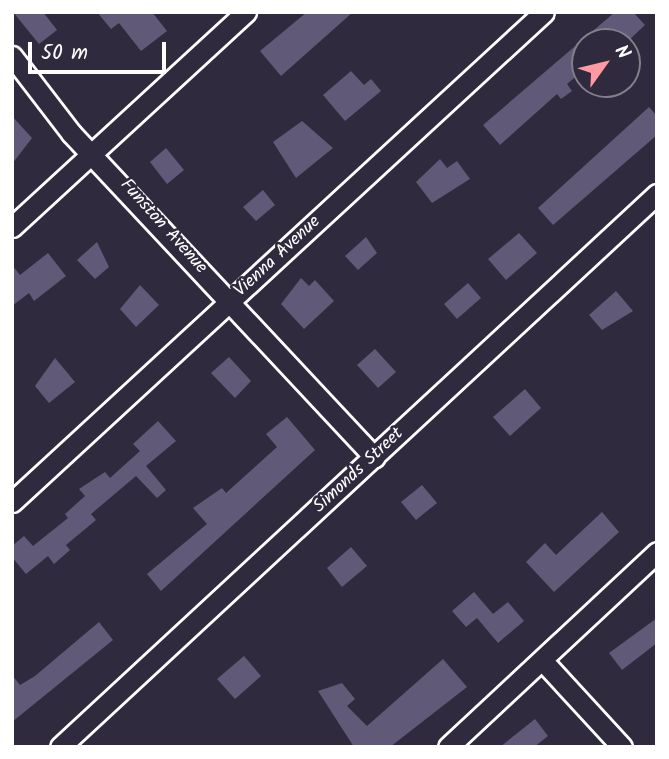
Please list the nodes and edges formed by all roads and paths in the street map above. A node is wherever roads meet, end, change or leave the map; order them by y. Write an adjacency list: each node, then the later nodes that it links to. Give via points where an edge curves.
1 (246, 12): 4 (street)
2 (544, 12): 7 (street, Vienna Avenue)
3 (12, 56): 4 (street, Funston Avenue)
4 (91, 154): 6 (street); 7 (street, Funston Avenue)
5 (657, 194): 8 (street, Simonds Street)
6 (12, 227)
7 (230, 302): 8 (street, Funston Avenue); 9 (street, Vienna Avenue)
8 (374, 457): 12 (street, Simonds Street)
9 (12, 502)
10 (657, 552): 11 (street)
11 (542, 660): 13 (street); 14 (street)
12 (61, 747)
13 (448, 747)
14 (622, 747)

